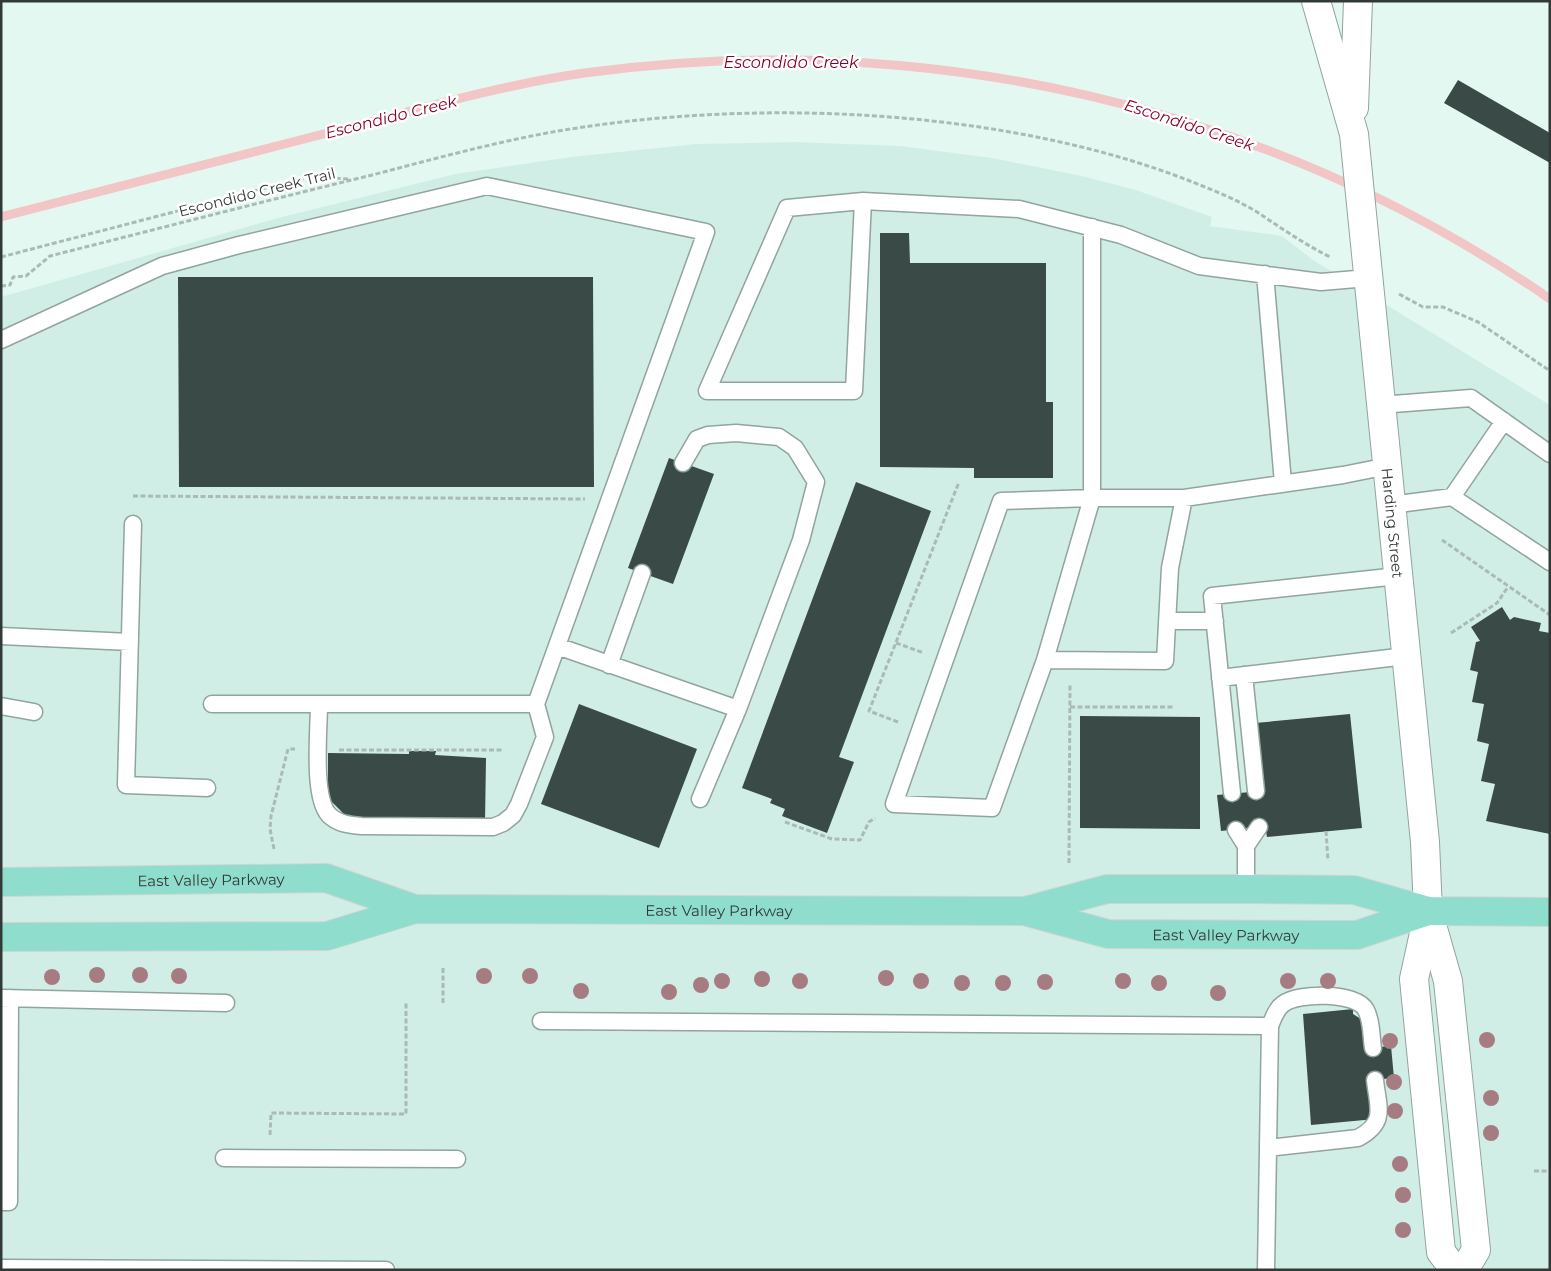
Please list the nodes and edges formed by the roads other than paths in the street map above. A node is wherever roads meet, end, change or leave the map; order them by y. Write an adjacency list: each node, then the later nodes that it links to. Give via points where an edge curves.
1 (1316, 1): 3 (street, Harding Street)
2 (1358, 1): 3 (street, Harding Street)
3 (1354, 134): 6 (street, Harding Street)
4 (863, 201): 4 (lane, via 787,208 707,392 854,392); 5 (lane, via 1019,208)
5 (1092, 227): 7 (lane, via 1199,266); 16 (lane)
6 (1368, 270): 7 (lane, via 1321,282); 9 (street, Harding Street)
7 (1266, 274): 14 (lane)
8 (1, 340): 27 (lane, via 162,266 487,186 706,232)
9 (1380, 406): 10 (lane, via 1472,398); 13 (street, Harding Street)
10 (1504, 421): 11 (lane); 15 (lane)
11 (1550, 454)
12 (683, 463): 37 (lane, via 697,439 708,435 736,433 780,437 796,448 816,482 786,580)
13 (1388, 466): 14 (lane); 18 (street, Harding Street)
14 (1284, 483): 17 (lane)
15 (1452, 496): 18 (lane); 20 (lane)
16 (1092, 498): 17 (lane); 29 (lane); 29 (lane, via 1001,501 894,804 992,808)
17 (1184, 498): 23 (lane, via 1170,568)
18 (1391, 505): 22 (street, Harding Street)
19 (133, 524): 26 (lane)
20 (1550, 562)
21 (642, 573): 30 (lane)
22 (1398, 576): 24 (lane, via 1212,596); 28 (street, Harding Street)
23 (1167, 621): 24 (lane); 29 (lane, via 1165,661)
24 (1215, 621): 32 (lane)
25 (1, 636): 26 (lane)
26 (130, 642): 39 (lane, via 126,785)
27 (557, 646): 30 (lane); 35 (lane)
28 (1406, 656): 31 (lane); 50 (street, Harding Street, via 1425,842)
29 (1045, 660)
30 (610, 664): 37 (lane)
31 (1244, 675): 32 (lane); 40 (lane)
32 (1220, 678): 41 (lane)
33 (212, 704): 34 (lane)
34 (319, 704): 35 (lane); 35 (lane, via 319,778 321,799 329,815 342,824 362,826 493,828 513,815 545,737)
35 (536, 704)
36 (1, 706): 38 (lane)
37 (738, 709): 42 (lane)
38 (34, 712)
39 (207, 788)
40 (1256, 791)
41 (1232, 793)
42 (700, 799)
43 (1259, 827): 45 (lane)
44 (1236, 830): 45 (lane)
45 (1246, 846): 47 (lane)
46 (1, 882): 48 (main road, East Valley Parkway, via 326,878)
47 (1246, 889): 49 (main road, East Valley Parkway, via 1108,889); 50 (main road, East Valley Parkway, via 1354,890)
48 (415, 909): 49 (main road, East Valley Parkway); 52 (main road, East Valley Parkway, via 327,936)
49 (1024, 911): 50 (main road, East Valley Parkway, via 1108,934 1309,935 1357,935)
50 (1428, 911): 51 (main road, East Valley Parkway); 66 (street, via 1414,979 1441,1252); 67 (street, via 1448,980 1476,1250)
51 (1550, 912)
52 (1, 937)
53 (6, 998): 54 (lane); 62 (lane, via 9,1202)
54 (226, 1003)
55 (541, 1021): 56 (lane)
56 (1270, 1026): 57 (lane, via 1282,1004 1292,999 1303,996 1350,998 1366,1008); 59 (lane)
57 (1373, 1048)
58 (1376, 1080): 59 (lane, via 1379,1115 1370,1131 1358,1138)
59 (1268, 1148): 65 (lane)
60 (224, 1158): 61 (lane)
61 (457, 1159)
62 (1, 1202)
63 (1, 1268): 64 (lane)
64 (386, 1270)
65 (1266, 1270)
66 (1455, 1270)
67 (1464, 1270)

